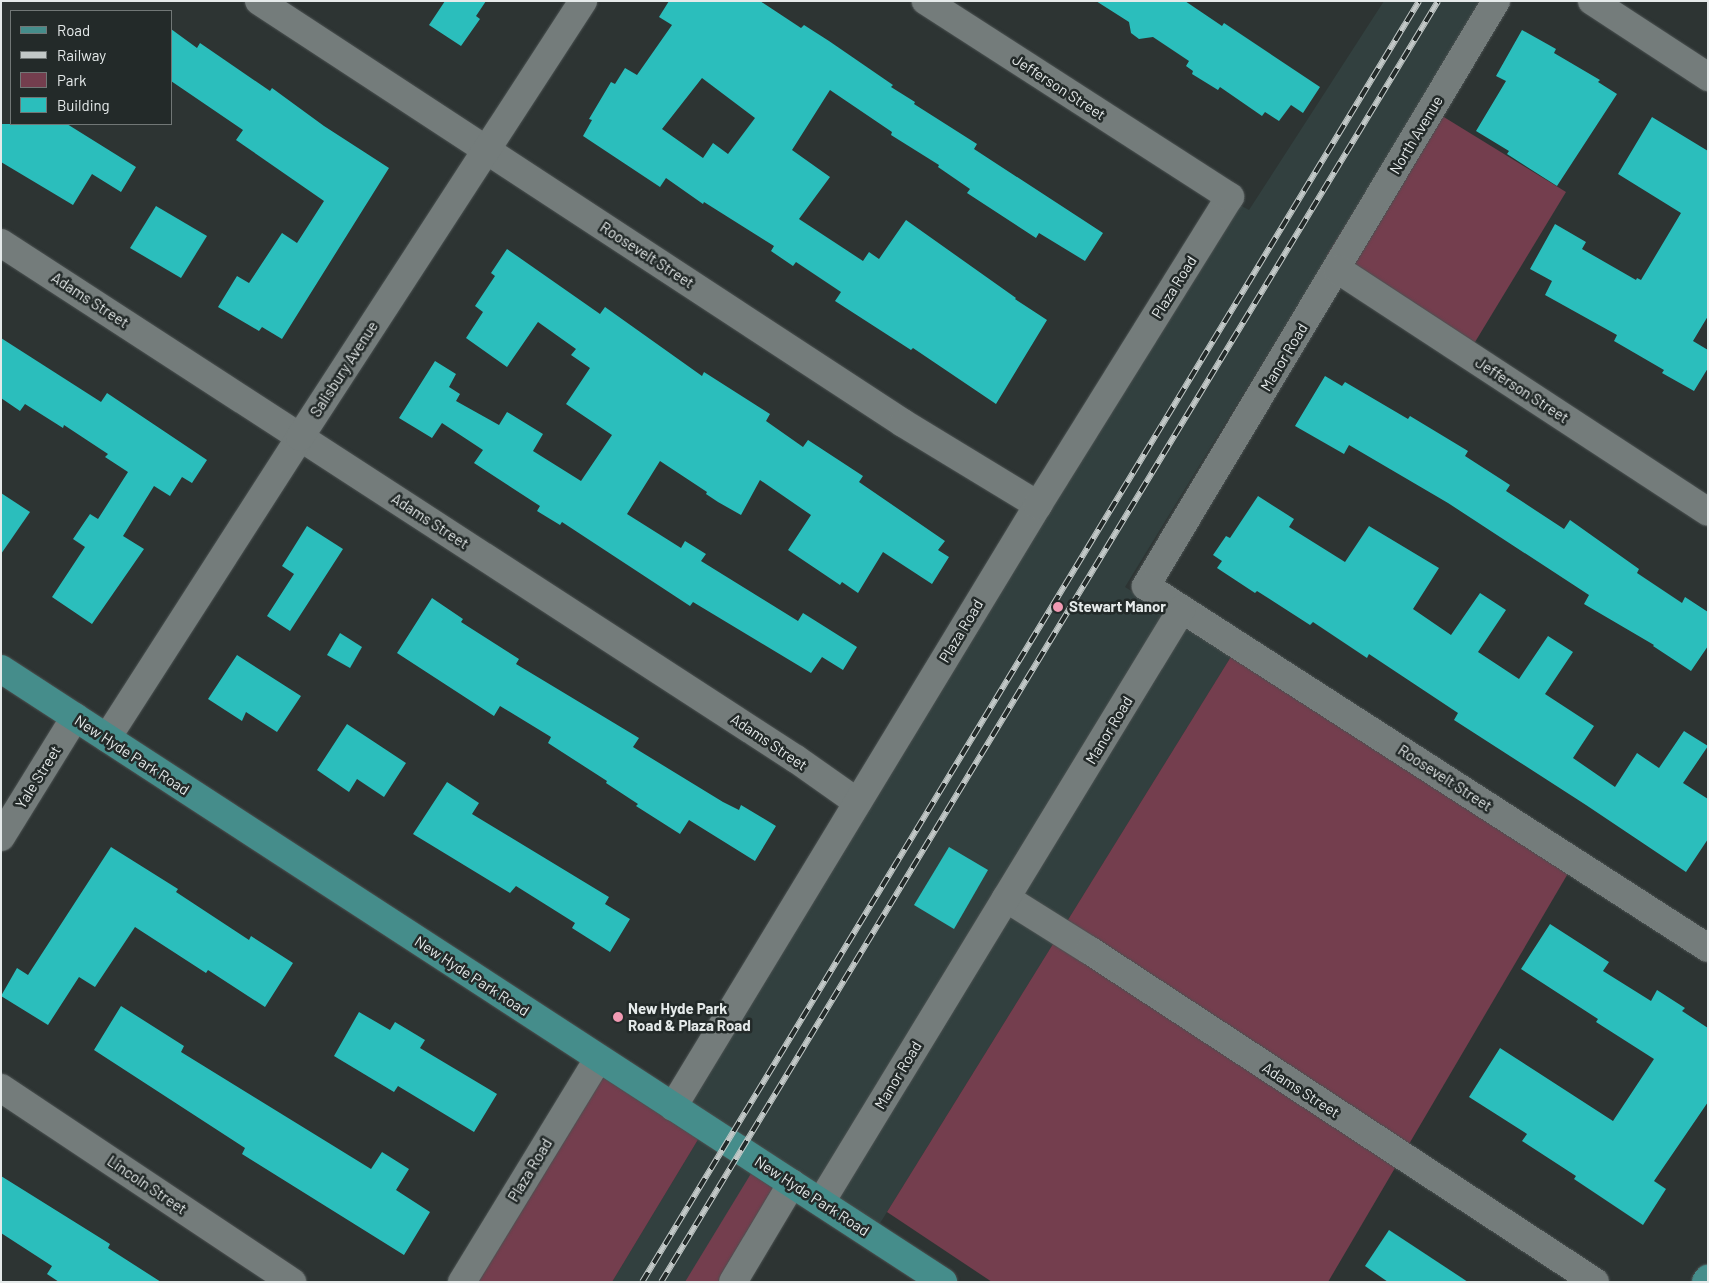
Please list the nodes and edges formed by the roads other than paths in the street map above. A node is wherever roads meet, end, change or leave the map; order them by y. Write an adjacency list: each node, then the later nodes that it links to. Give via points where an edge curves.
1 (259, 1): 7 (street, Roosevelt Street)
2 (583, 1): 7 (street, Salisbury Avenue)
3 (926, 1): 8 (street, Jefferson Street)
4 (1496, 1): 10 (street, North Avenue)
5 (1592, 1): 6 (street)
6 (1708, 77)
7 (487, 150): 11 (street, Salisbury Avenue); 12 (street, Roosevelt Street, via 903,423)
8 (1191, 173): 12 (street, Plaza Road, via 1230,197)
9 (1, 242): 11 (street, Adams Street)
10 (1337, 269): 13 (street, Jefferson Street); 14 (street, Manor Road, via 1146,586)
11 (300, 437): 17 (street, Salisbury Avenue); 18 (street, Adams Street, via 788,753)
12 (1038, 505): 18 (street, Plaza Road)
13 (1708, 512)
14 (1182, 609): 20 (street, Manor Road); 21 (street, Roosevelt Street)
15 (1, 669): 16 (main road, New Hyde Park Road)
16 (75, 717): 17 (main road, New Hyde Park Road); 19 (street, Yale Street)
17 (107, 738): 22 (main road, New Hyde Park Road)
18 (857, 802): 24 (street, Plaza Road)
19 (1, 837)
20 (1006, 898): 26 (street, Manor Road); 31 (street, Adams Street)
21 (1708, 948)
22 (598, 1059): 24 (main road, New Hyde Park Road); 28 (street, Plaza Road)
23 (1, 1088): 27 (street, Lincoln Street)
24 (673, 1107): 25 (main road, New Hyde Park Road)
25 (792, 1183): 26 (main road, New Hyde Park Road); 29 (street)
26 (820, 1202): 30 (main road, New Hyde Park Road)
27 (292, 1282)
28 (462, 1282)
29 (733, 1282)
30 (943, 1282)
31 (1595, 1282)

